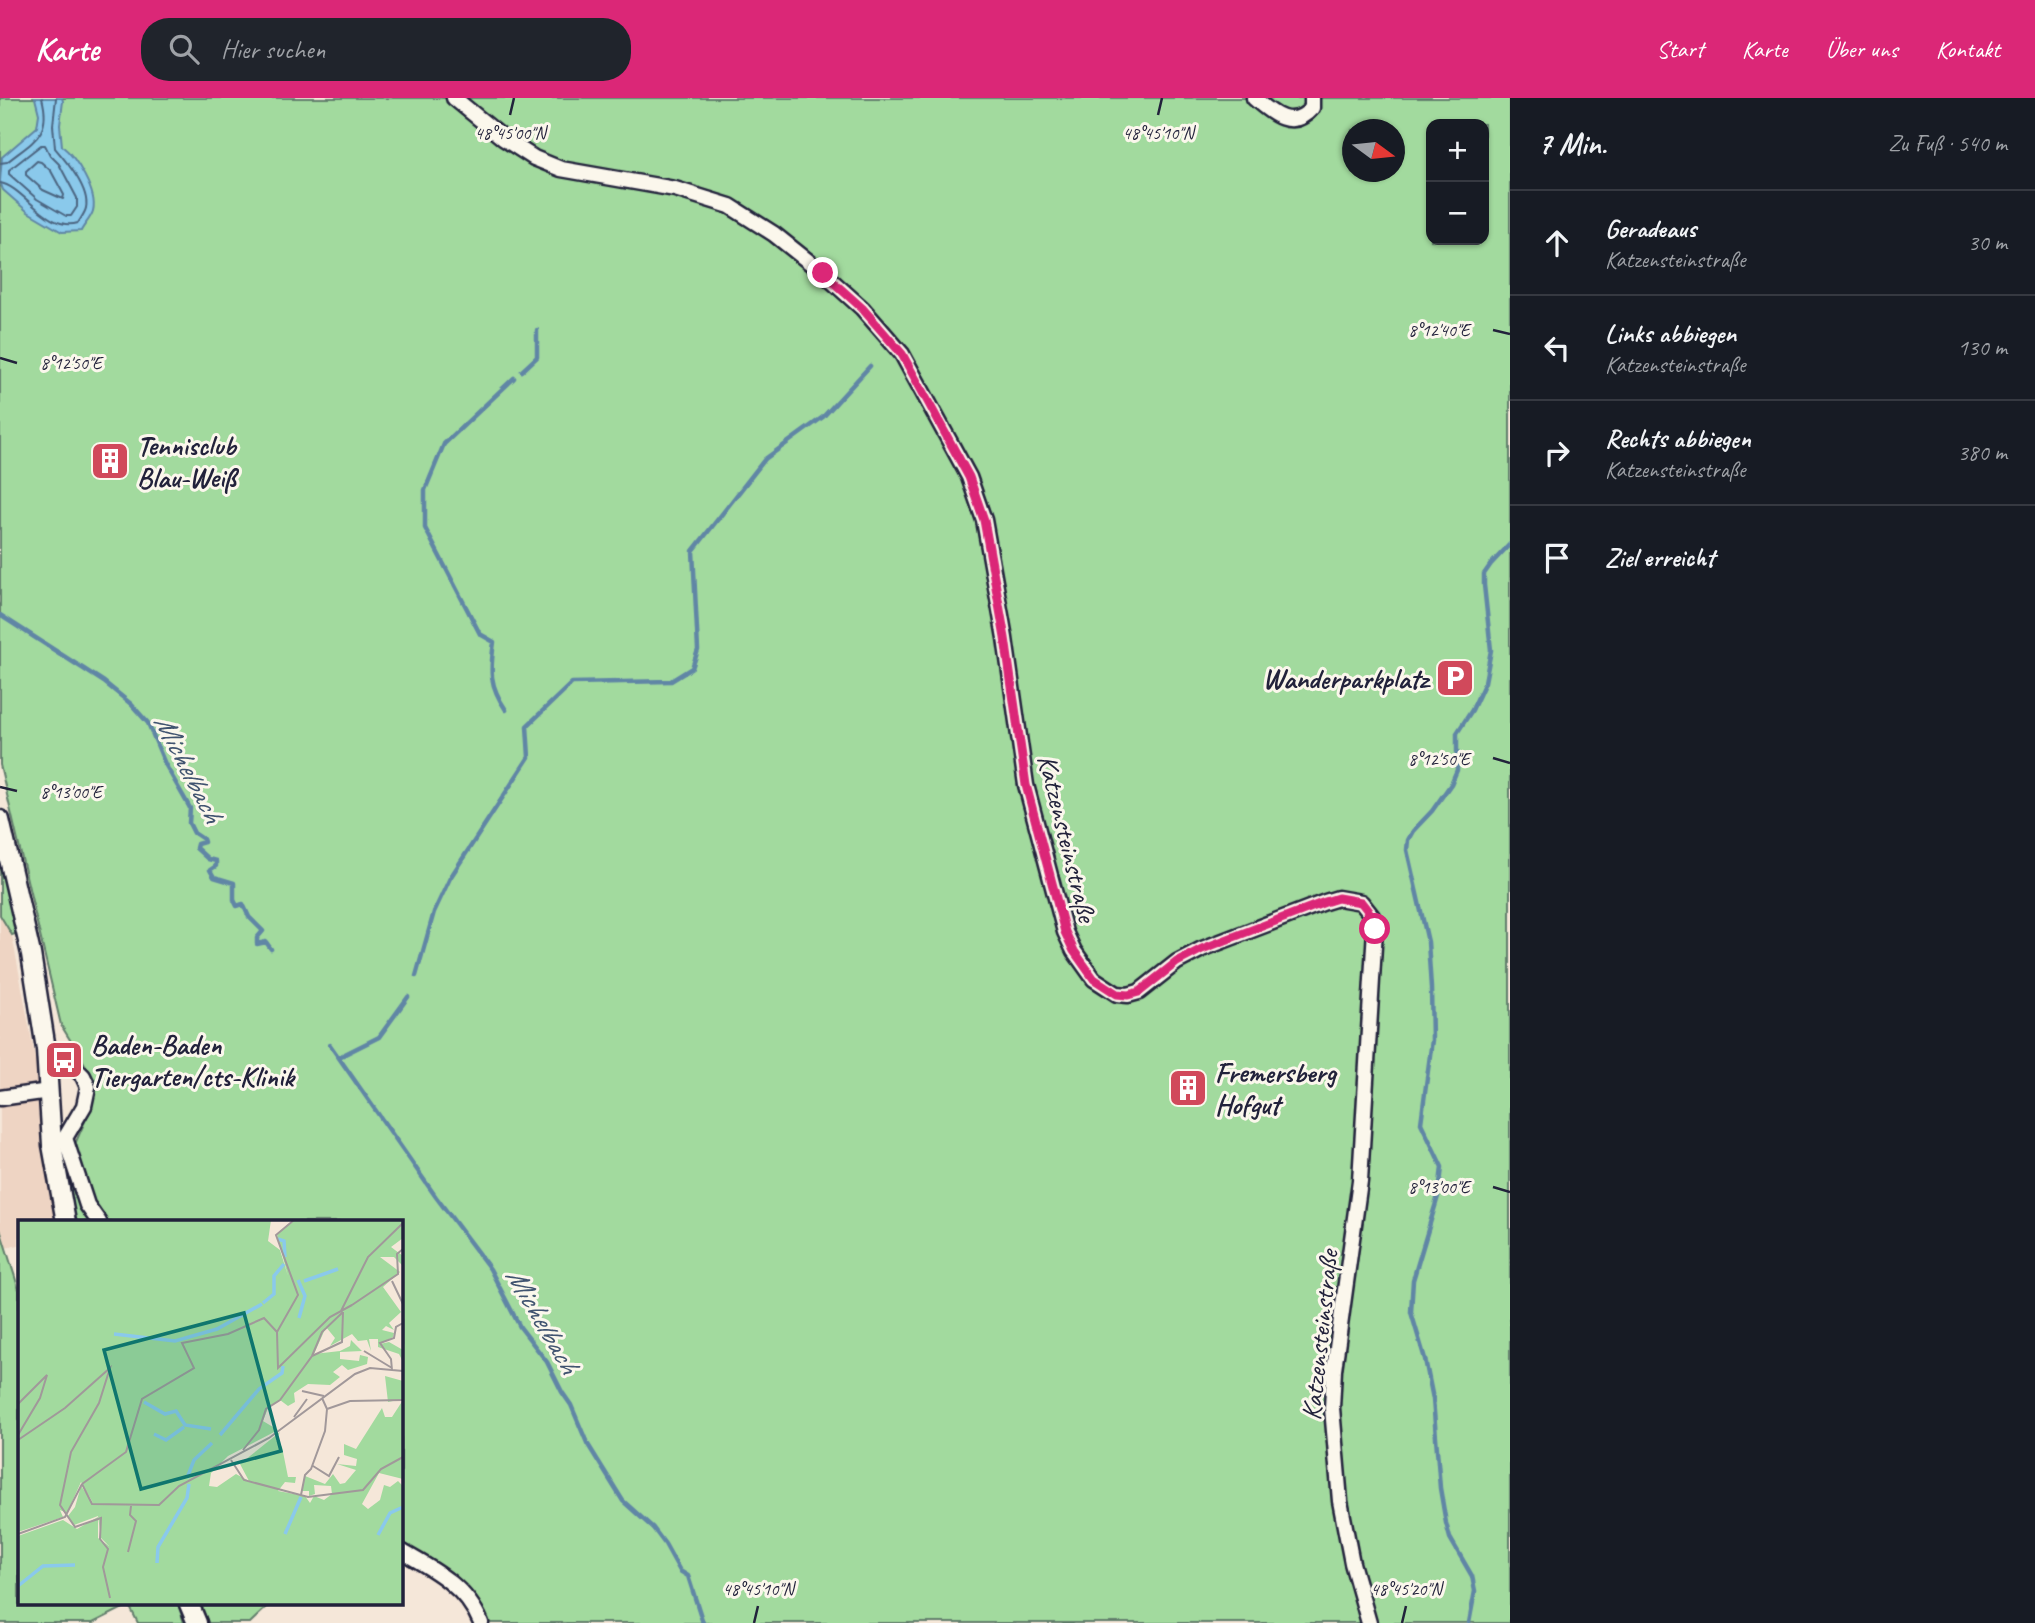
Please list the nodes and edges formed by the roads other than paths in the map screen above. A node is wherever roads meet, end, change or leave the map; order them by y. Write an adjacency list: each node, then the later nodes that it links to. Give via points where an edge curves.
1 (454, 98): 15 (street, Katzensteinstraße, via 503,138 561,169 675,189 730,206 823,273 902,354 969,477 984,520 1026,785 1065,932 1094,979 1117,994 1139,992 1202,949 1307,908 1338,898 1361,902 1367,908 1375,929 1365,1118 1332,1408 1340,1500)
2 (1254, 98): 3 (street, via 1273,114 1292,120 1305,116 1312,108)
3 (1312, 98)
4 (0, 820): 5 (main road, via 31,954)
5 (47, 1068): 6 (main road); 8 (street, via 75,1068 88,1087 84,1106)
6 (49, 1091): 7 (street); 8 (main road)
7 (0, 1098)
8 (58, 1141): 9 (main road); 10 (street)
9 (66, 1220)
10 (98, 1220)
11 (402, 1552): 14 (street, via 462,1592)
12 (190, 1606): 13 (main road)
13 (197, 1623)
14 (481, 1623)
15 (1369, 1623)

